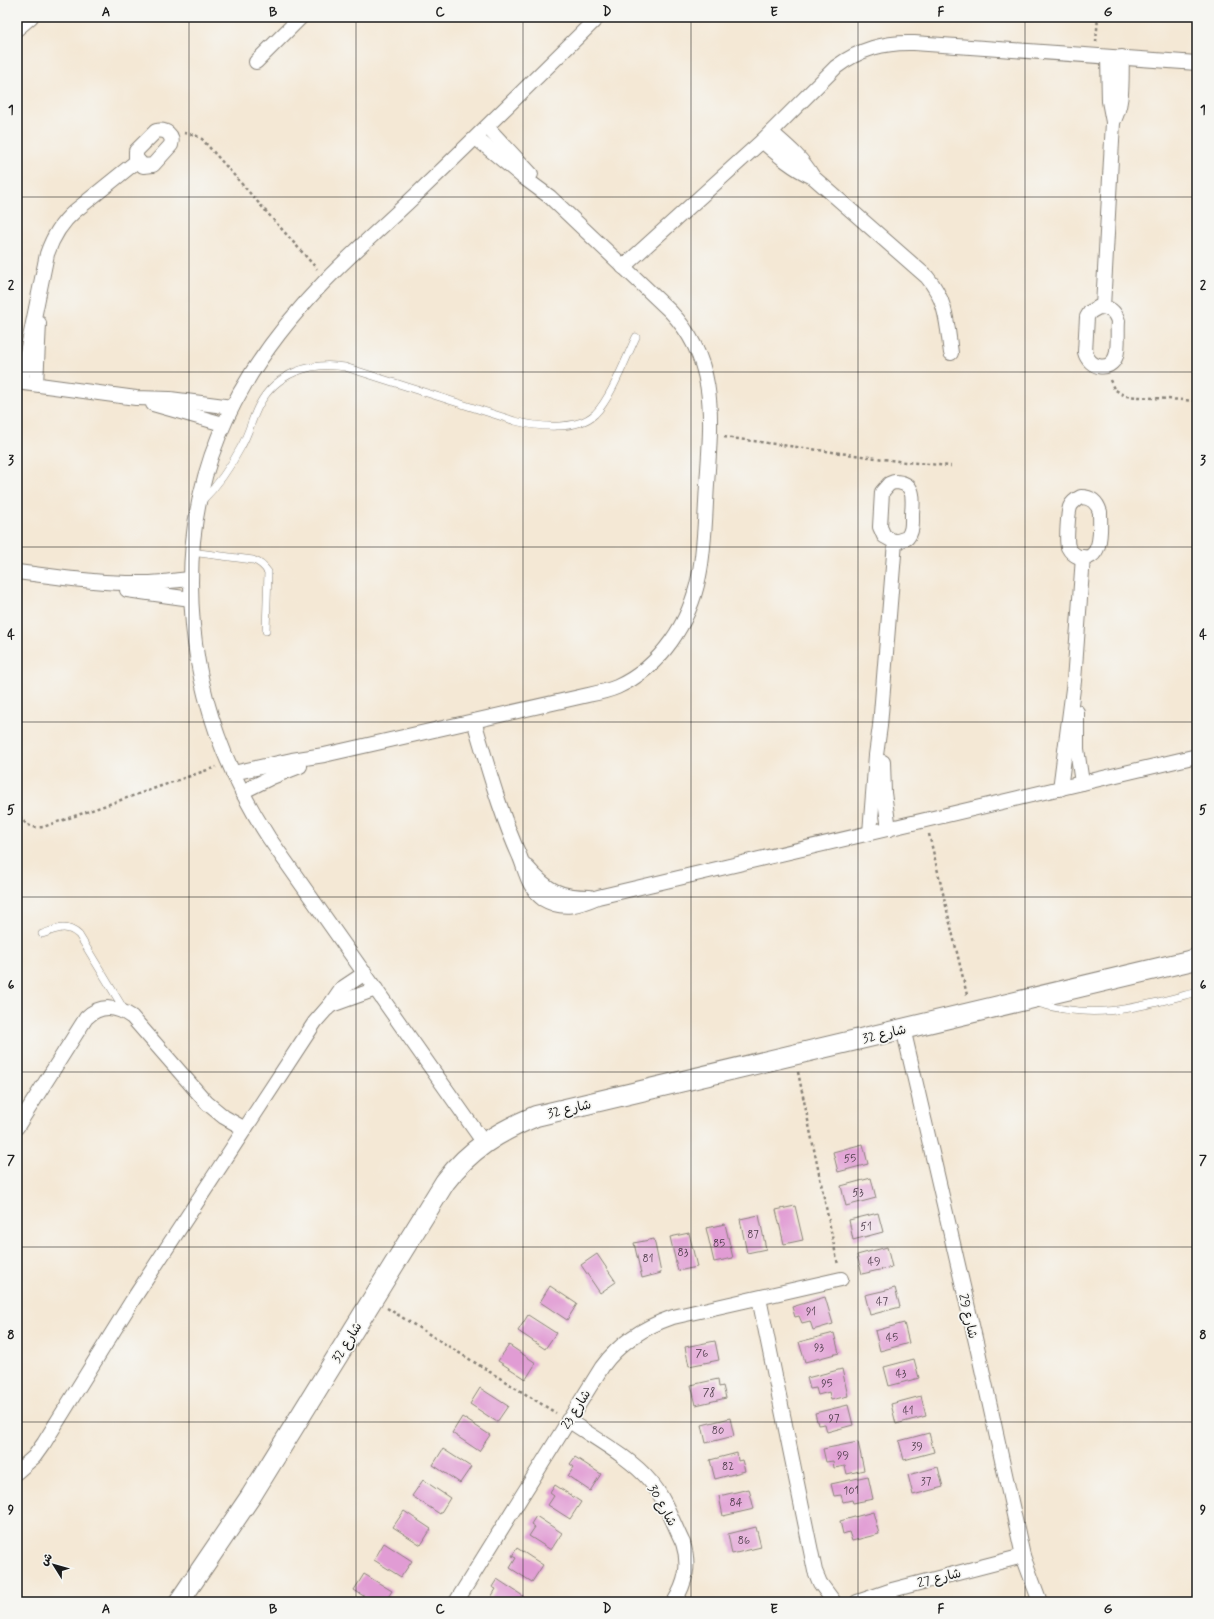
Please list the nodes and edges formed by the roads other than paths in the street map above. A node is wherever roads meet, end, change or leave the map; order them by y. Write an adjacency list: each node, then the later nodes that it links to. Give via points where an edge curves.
1 (31, 17): 4 (street)
2 (301, 17): 7 (street)
3 (598, 17): 10 (street)
4 (17, 29)
5 (1102, 57): 6 (street); 9 (street); 11 (street, via 914,43 871,47 836,67)
6 (1122, 57): 8 (street); 9 (street, via 1119,110)
7 (256, 62)
8 (1197, 63)
9 (1113, 122): 17 (street)
10 (487, 127): 12 (street); 14 (street)
11 (767, 137): 15 (street); 19 (street, via 795,152 813,177 935,286 944,308)
12 (476, 138): 14 (street); 23 (street, via 326,280 276,337)
13 (137, 161): 13 (street, via 135,155 138,148 156,131 164,131 170,135 170,149 153,165 143,166); 16 (street, via 75,210 60,227 47,254)
14 (550, 197): 15 (street)
15 (623, 267): 35 (street, via 681,323 696,347 706,376 710,435 702,561 689,610 661,655 642,673 617,687)
16 (40, 293): 20 (street); 21 (street)
17 (1103, 307): 17 (street, via 1110,308 1118,321 1116,354 1111,363 1102,367 1093,364 1085,352 1087,317 1094,309)
18 (636, 337): 25 (lane, via 610,391 595,414 583,421 558,426 515,422 345,367 322,364 299,370 287,376 267,393 231,464)
19 (951, 353)
20 (19, 382): 21 (street)
21 (36, 384): 22 (street)
22 (136, 398): 23 (street, via 170,399); 24 (street)
23 (232, 407): 24 (street)
24 (223, 424): 25 (street, via 210,456)
25 (197, 507): 27 (street)
26 (895, 542): 36 (street)
27 (191, 552): 30 (street); 33 (lane, via 252,560 265,567 268,572)
28 (1083, 557): 34 (street)
29 (17, 572): 31 (street)
30 (190, 579): 31 (street, via 144,583); 32 (street)
31 (88, 581): 32 (street, via 127,590)
32 (191, 599): 39 (street, via 194,637 204,691)
33 (266, 631)
34 (1074, 681): 40 (street, via 1077,749); 41 (street)
35 (474, 721): 37 (street); 44 (street, via 503,819 532,886 537,894 549,902 568,907 598,897)
36 (880, 726): 43 (street); 44 (street)
37 (324, 755): 39 (street); 42 (street)
38 (1197, 756): 40 (street)
39 (230, 768): 42 (street)
40 (1082, 783): 41 (street)
41 (1060, 789): 43 (street)
42 (242, 792): 47 (street, via 269,838)
43 (889, 829): 44 (street)
44 (870, 833)
45 (42, 934): 52 (lane, via 64,927 79,935)
46 (1197, 959): 50 (street, شارع 32)
47 (365, 973): 48 (street); 51 (street, via 341,989)
48 (376, 989): 51 (street); 56 (street)
49 (1197, 992): 50 (lane, via 1139,1007 1106,1012 1061,1009)
50 (1026, 1000): 53 (street, شارع 32)
51 (329, 1007): 55 (street, via 308,1031)
52 (126, 1013): 54 (street, via 103,1008 86,1018); 55 (street, via 207,1103)
53 (903, 1028): 56 (street, شارع 32, via 536,1116 512,1126); 61 (street, شارع 29)
54 (17, 1127)
55 (245, 1129): 60 (street, via 132,1301 44,1443 34,1457)
56 (484, 1143): 62 (street, شارع 32, via 455,1169 445,1182 251,1496)
57 (841, 1279): 58 (street, شارع 23)
58 (759, 1298): 59 (street, شارع 23, via 673,1317 636,1334 611,1354); 65 (street, via 815,1571 820,1583)
59 (568, 1420): 63 (street, شارع 23); 64 (street, شارع 30, via 631,1463 657,1490 686,1552 686,1579)
60 (17, 1472)
61 (1023, 1556): 66 (street, شارع 27, via 892,1590); 67 (street, شارع 29)
62 (179, 1602)
63 (456, 1602)
64 (674, 1602)
65 (834, 1602)
66 (857, 1602)
67 (1040, 1602)

